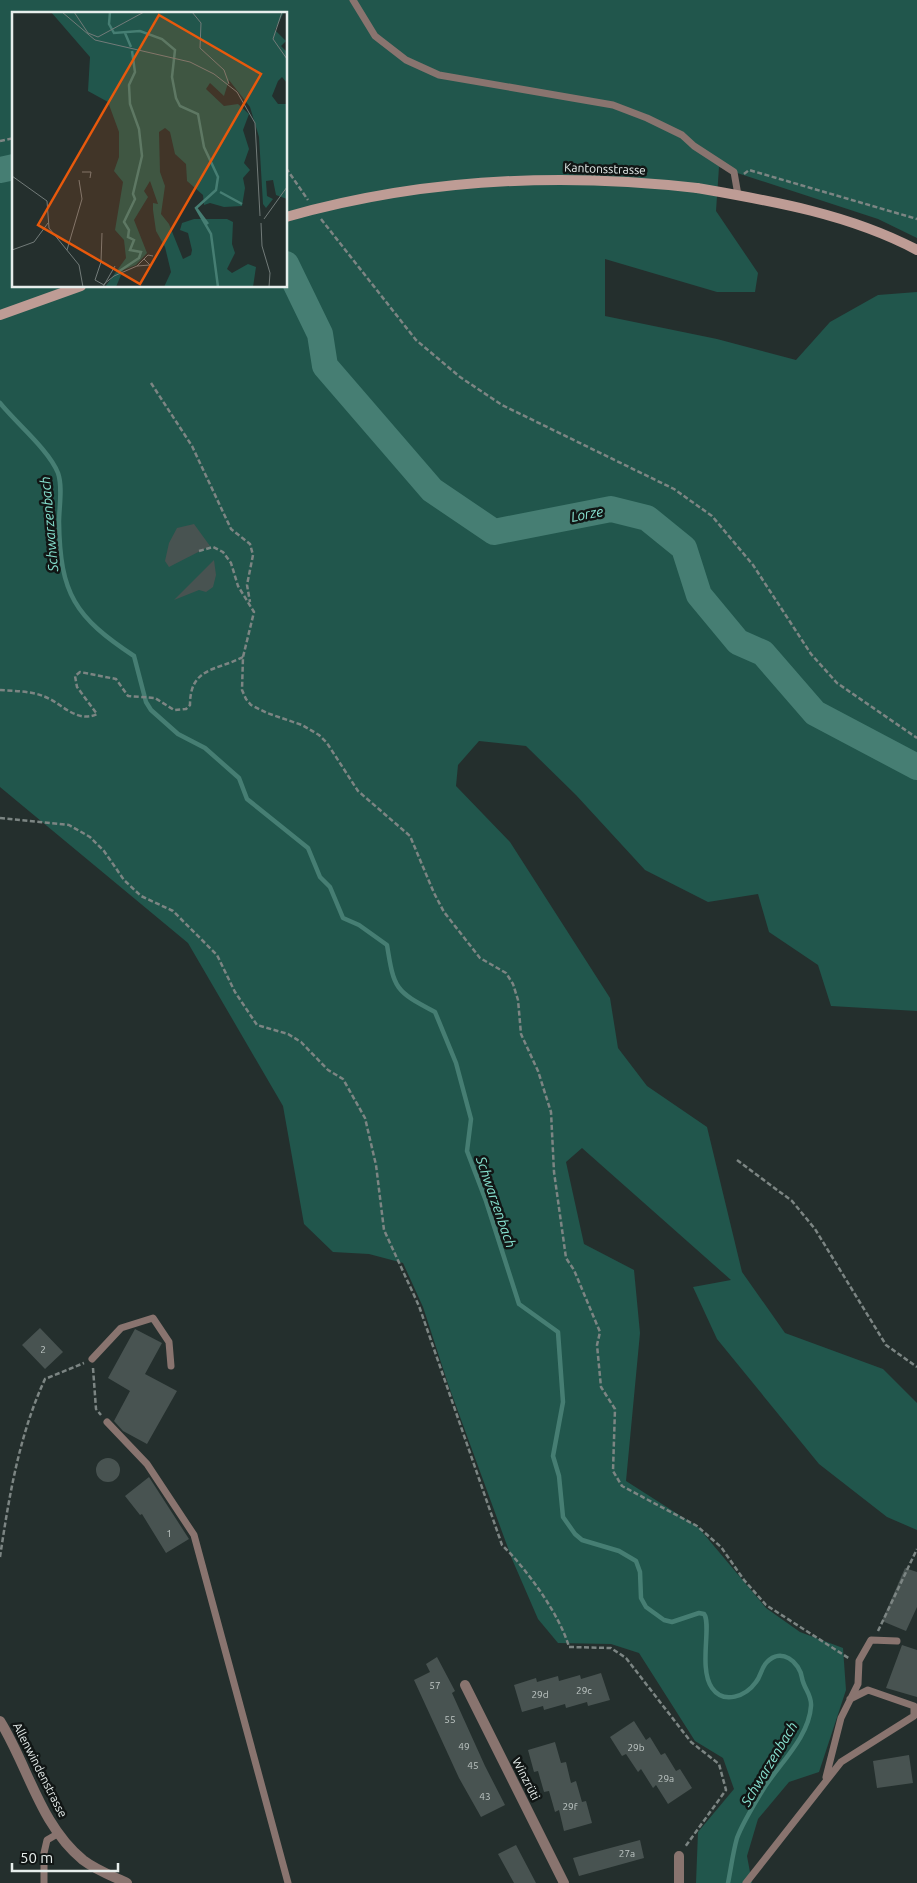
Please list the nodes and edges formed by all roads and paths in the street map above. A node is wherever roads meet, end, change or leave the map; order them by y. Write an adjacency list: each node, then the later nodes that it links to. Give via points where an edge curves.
1 (353, 0): 3 (lane, via 375,36 406,60 439,75 613,105 682,135 734,172)
2 (288, 171): 5 (path)
3 (735, 180): 4 (lane); 8 (path, via 749,170)
4 (738, 195): 7 (main road, Kantonsstrasse, bridge, via 697,188 600,180 492,182 391,193); 9 (main road, Kantonsstrasse, via 826,214 868,227)
5 (311, 204)
6 (316, 212): 17 (path, via 416,340 460,377 502,404 674,489 712,516 753,565 811,654 837,682)
7 (288, 217)
8 (917, 219)
9 (917, 250)
10 (75, 288): 11 (main road)
11 (0, 315)
12 (150, 383): 14 (path, via 192,446 231,529 250,544 253,555 247,585)
13 (199, 551): 14 (path, via 213,547 227,557 238,586)
14 (250, 603): 15 (path, via 254,619)
15 (243, 657): 16 (path, via 204,671 198,677 186,709 174,710 155,698 128,696 116,678 80,672 75,676 76,688 97,714 92,716 69,713 43,696); 28 (path, via 242,690 246,700 267,713 302,725 327,743 358,791 410,836 444,912 480,958 506,974 513,984 521,1034 538,1070 552,1112 554,1172 566,1258 600,1332 597,1345 601,1387 616,1414 613,1463 616,1478 622,1486 704,1531 721,1547 766,1606 848,1658)
16 (0, 690)
17 (917, 738)
18 (0, 818): 34 (path, via 69,826 90,837 141,896 173,910 217,955 257,1025 288,1034 301,1042 328,1070 343,1079 365,1118 376,1165 384,1230 419,1306 502,1545 518,1561 565,1631 569,1647 601,1646 621,1652 691,1742 719,1764 726,1790)
19 (737, 1160): 22 (path, via 792,1201 815,1229 886,1346)
20 (92, 1359): 21 (lane, via 121,1328 153,1318 169,1342); 23 (path, via 96,1409); 25 (path, via 45,1379 21,1445)
21 (171, 1366)
22 (917, 1367)
23 (107, 1422): 37 (lane, via 147,1464 194,1535)
24 (917, 1549): 26 (path)
25 (0, 1557)
26 (871, 1640): 27 (lane); 28 (lane)
27 (897, 1641)
28 (859, 1661): 30 (lane, via 858,1684)
29 (465, 1685): 38 (street, Winzrüti)
30 (850, 1699): 32 (lane, via 841,1718); 32 (lane, via 868,1690 914,1706 914,1716 840,1762)
31 (0, 1721): 33 (street, Allenwindenstrasse, via 43,1808)
32 (826, 1778): 40 (lane)
33 (59, 1833): 35 (lane, via 47,1840); 36 (street, Allenwindenstrasse, via 83,1860)
34 (679, 1856): 39 (street)
35 (44, 1883)
36 (128, 1883)
37 (288, 1883)
38 (564, 1883)
39 (679, 1883)
40 (746, 1883)

